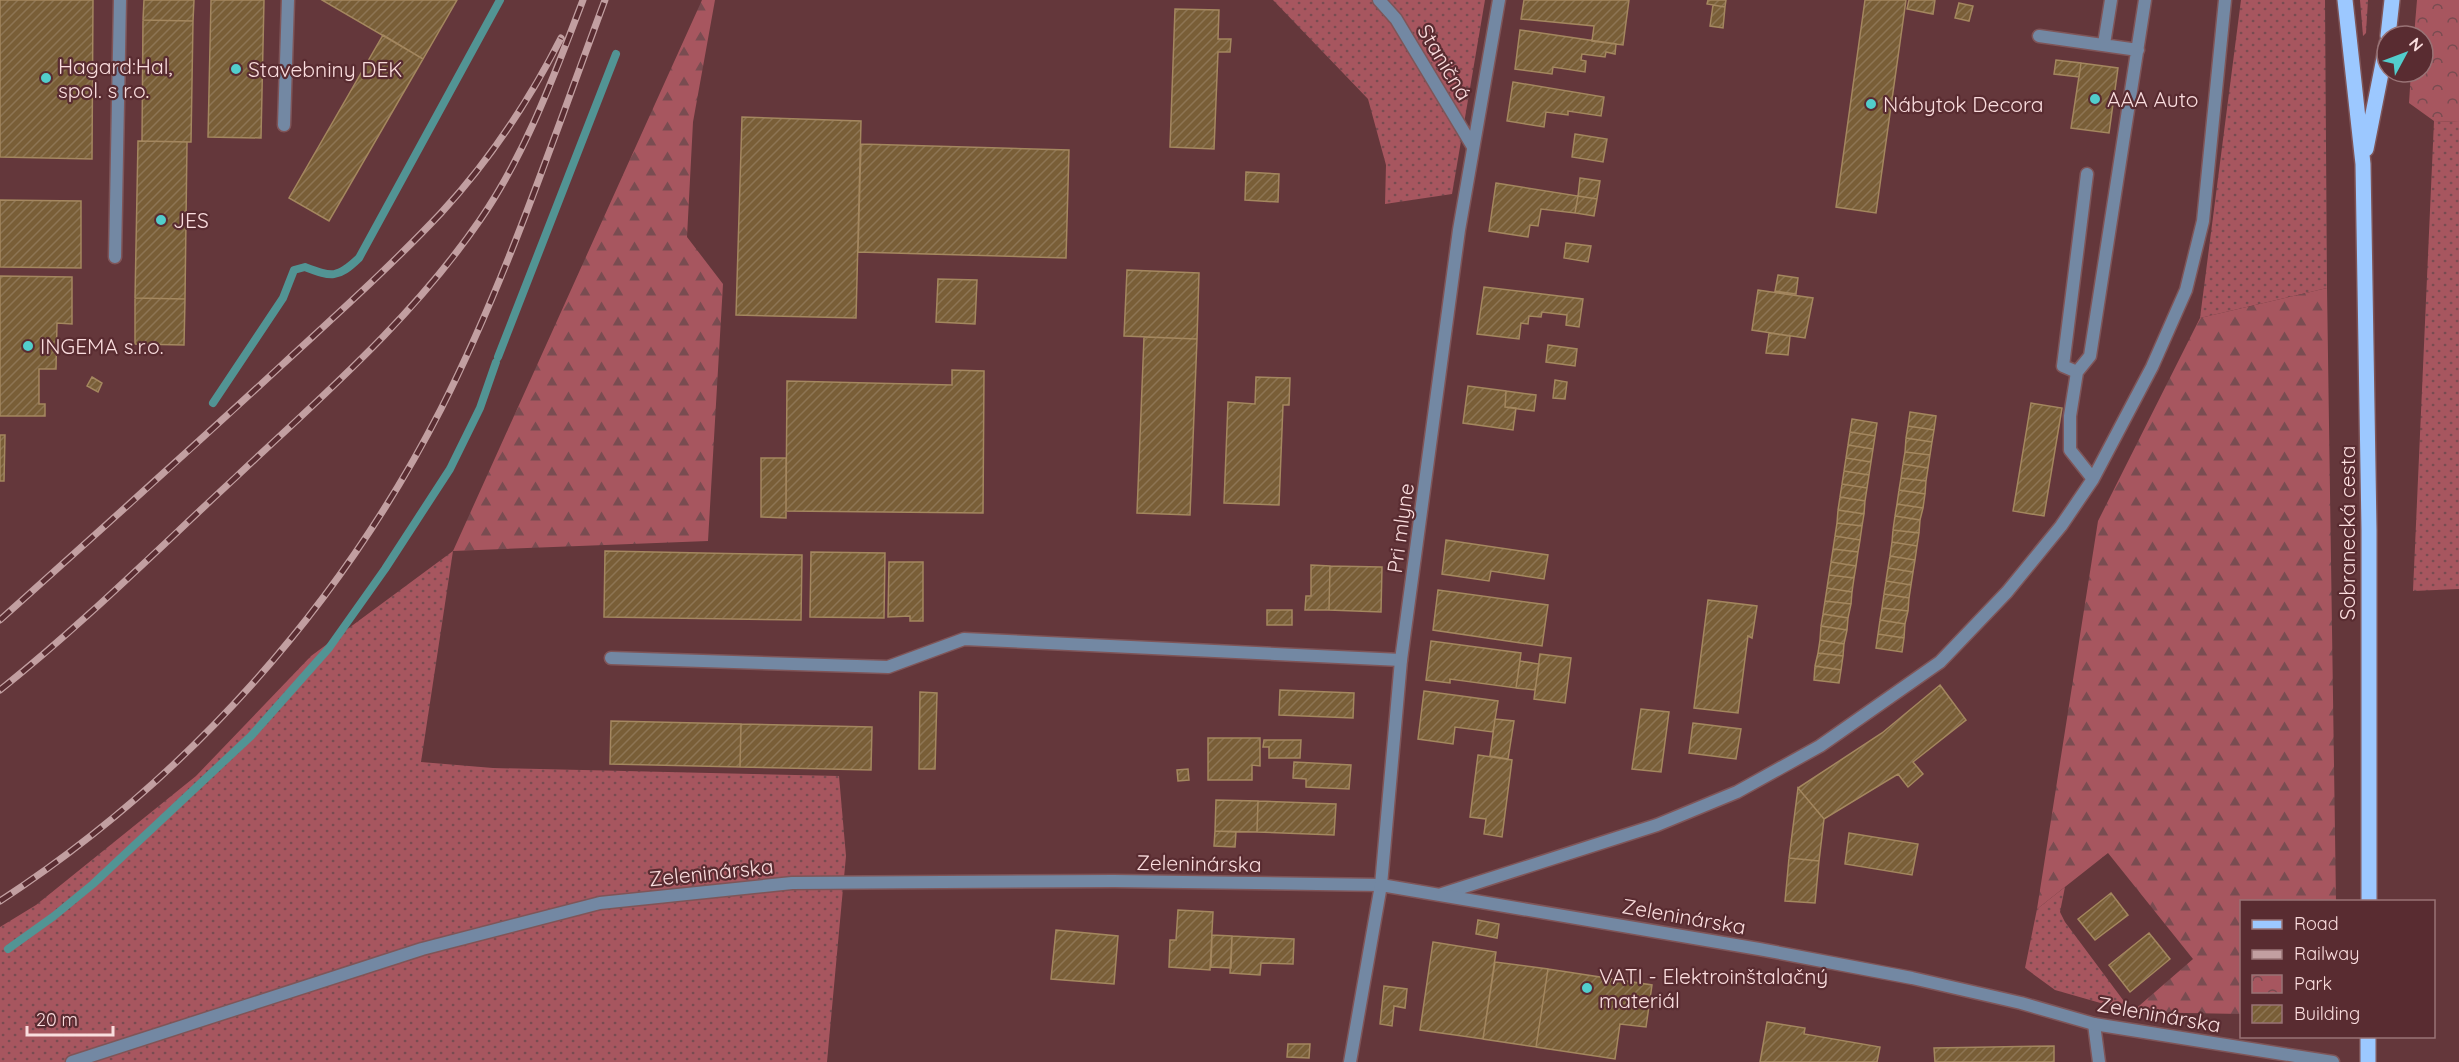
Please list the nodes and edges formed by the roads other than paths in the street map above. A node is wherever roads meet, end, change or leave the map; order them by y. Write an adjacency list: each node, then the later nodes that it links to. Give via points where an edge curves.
1 (120, 0): 19 (street)
2 (288, 0): 15 (street)
3 (1379, 0): 16 (street, Staničná, via 1396,19)
4 (1499, 0): 16 (street, Pri mlyne)
5 (2111, 0): 12 (street)
6 (2145, 0): 13 (street)
7 (2225, 0): 21 (street, via 2203,221 2186,290 2152,368)
8 (2345, 0): 17 (main road, Sobranecká cesta)
9 (2392, 0): 10 (main road)
10 (2389, 24)
11 (2039, 36): 12 (street)
12 (2104, 44): 13 (street)
13 (2138, 50): 20 (street, via 2090,356)
14 (2379, 84): 17 (main road, Sobranecká cesta)
15 (284, 125)
16 (1473, 147): 23 (street, Pri mlyne)
17 (2362, 164): 26 (main road, Sobranecká cesta, via 2369,530)
18 (2087, 174): 20 (street, via 2063,366)
19 (115, 257)
20 (2077, 372): 21 (street, via 2070,450)
21 (2093, 479): 25 (street, via 2007,592 1940,662 1820,746 1737,792 1657,825)
22 (611, 658): 23 (street, via 888,667 964,639)
23 (1401, 660): 24 (street, Pri mlyne)
24 (1381, 885): 25 (street, Zeleninárska); 29 (street, Zeleninárska, via 1114,881 792,883 600,903 422,949); 30 (street, Pri mlyne)
25 (1442, 894): 27 (street, Zeleninárska, via 1912,978)
26 (2368, 900)
27 (2094, 1024): 31 (street); 32 (street, Zeleninárska)
28 (2368, 1038): 33 (main road)
29 (72, 1062)
30 (1350, 1062)
31 (2099, 1062)
32 (2333, 1062)
33 (2368, 1062)

